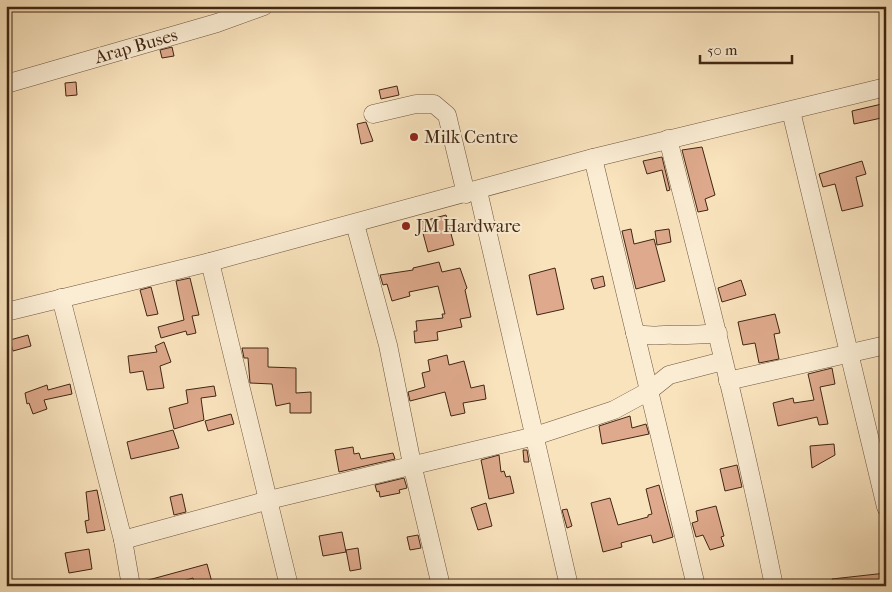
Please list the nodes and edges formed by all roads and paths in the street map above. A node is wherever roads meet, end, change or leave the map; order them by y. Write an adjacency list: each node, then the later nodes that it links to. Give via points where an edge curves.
1 (264, 6): 2 (street, Arap Buses, via 218,23)
2 (6, 84)
3 (886, 87): 4 (street)
4 (791, 111): 6 (street); 16 (street)
5 (373, 114): 8 (street, via 416,104 434,104 446,115)
6 (668, 139): 7 (street); 14 (street)
7 (593, 158): 8 (street); 13 (street)
8 (472, 193): 9 (street); 20 (street)
9 (355, 224): 10 (street); 21 (street, via 388,345)
10 (210, 262): 11 (street); 22 (street)
11 (61, 298): 12 (street); 24 (street)
12 (6, 312)
13 (635, 333): 14 (street, via 650,337 693,337); 19 (street)
14 (718, 333): 17 (street)
15 (886, 345): 16 (street)
16 (849, 353): 18 (street); 23 (street)
17 (723, 361): 18 (street); 19 (street, via 669,375)
18 (728, 381): 30 (street)
19 (649, 392): 20 (street, via 614,410); 29 (street)
20 (535, 436): 21 (street); 28 (street)
21 (412, 464): 22 (street); 27 (street)
22 (269, 500): 24 (street); 26 (street)
23 (886, 507)
24 (123, 540): 25 (street)
25 (128, 585)
26 (289, 586)
27 (441, 586)
28 (569, 586)
29 (696, 586)
30 (774, 586)

